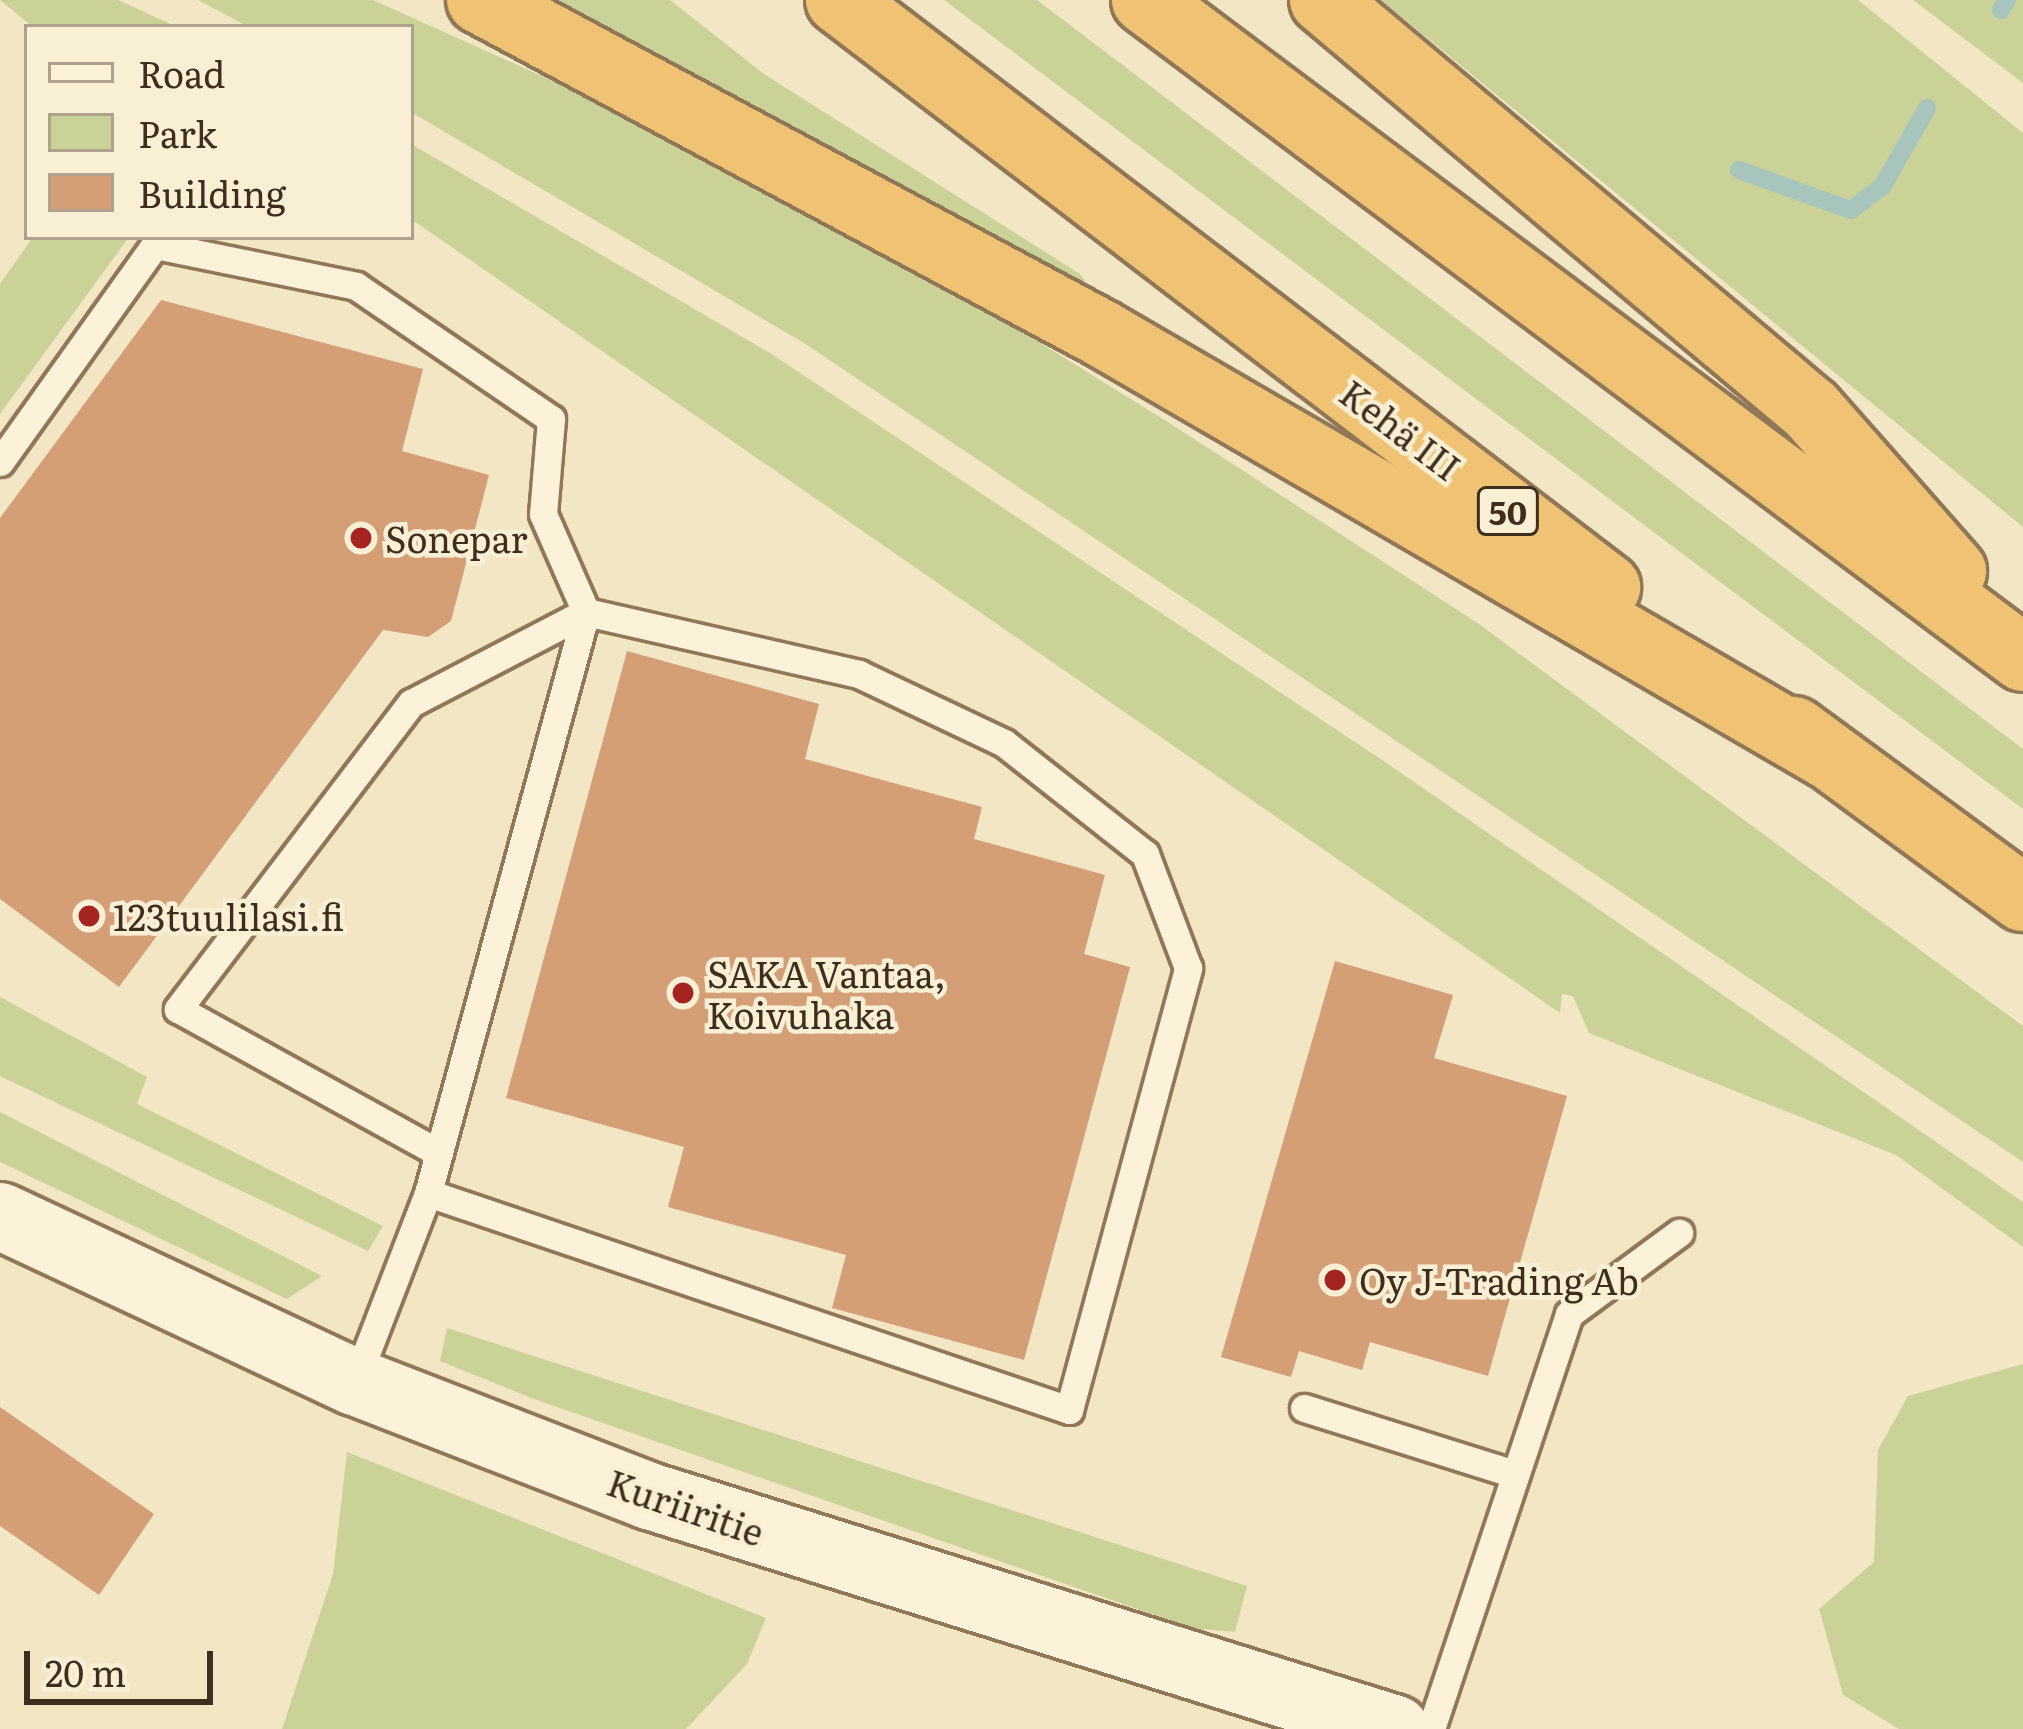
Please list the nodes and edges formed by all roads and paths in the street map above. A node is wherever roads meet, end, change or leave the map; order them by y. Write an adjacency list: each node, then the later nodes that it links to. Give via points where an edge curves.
1 (480, 0): 8 (highway, via 1101,332)
2 (839, 0): 8 (highway, Kehä III / 50)
3 (1145, 0): 7 (highway)
4 (1323, 0): 7 (highway, via 1811,410)
5 (0, 462): 6 (lane, via 155,245 356,286 551,419 543,514)
6 (586, 611): 10 (lane); 10 (lane, via 412,704 178,1010); 11 (lane, via 859,674 1004,743 1145,854 1188,968 1069,1411)
7 (2023, 655)
8 (1827, 755): 9 (highway, Kehä III / 50)
9 (2023, 898)
10 (439, 1153): 11 (lane)
11 (428, 1192): 14 (lane)
12 (0, 1216): 14 (street, Kuriiritie)
13 (1678, 1233): 16 (lane, via 1569,1314)
14 (356, 1382): 17 (street, Kuriiritie, via 649,1496)
15 (1304, 1408): 16 (lane)
16 (1515, 1474): 18 (lane)
17 (1396, 1729)
18 (1431, 1729)

